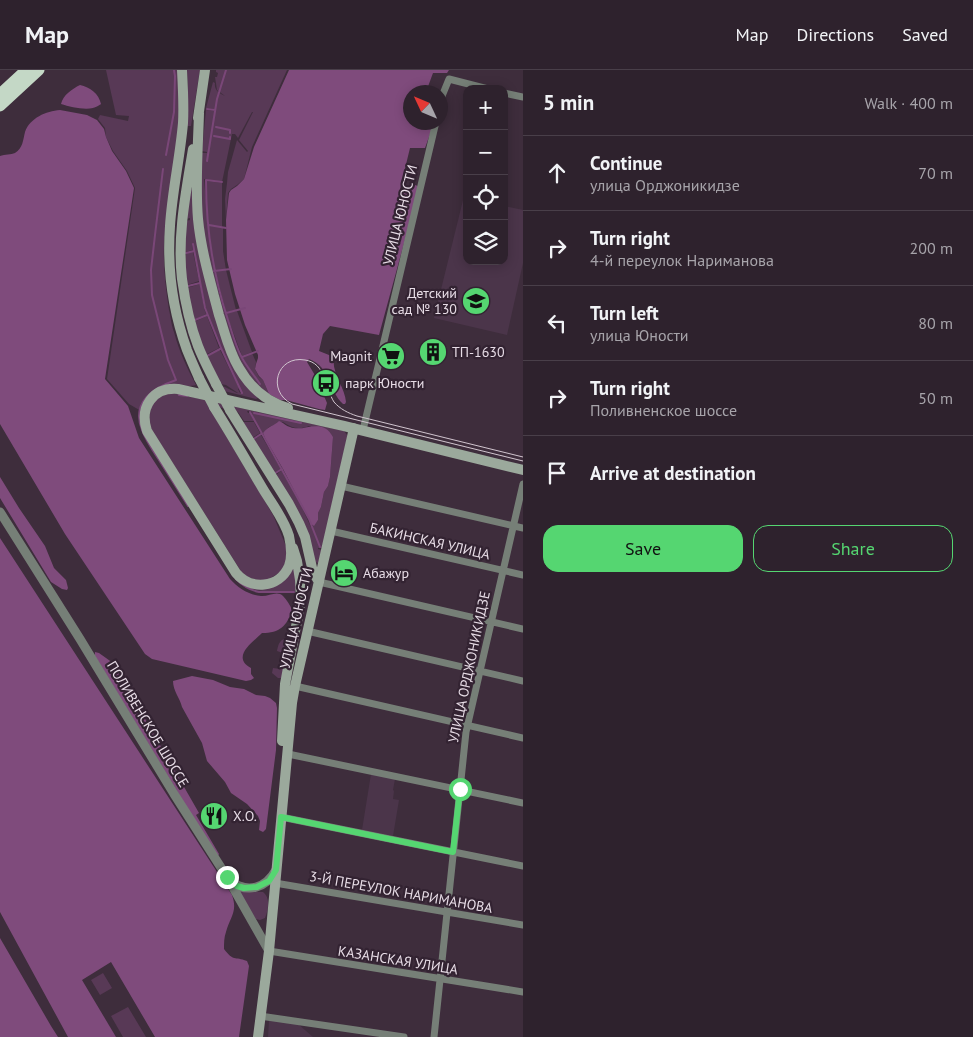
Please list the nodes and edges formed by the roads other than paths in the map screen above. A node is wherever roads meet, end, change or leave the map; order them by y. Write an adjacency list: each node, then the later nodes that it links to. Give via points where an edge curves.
1 (26, 70): 7 (highway)
2 (39, 70): 10 (highway)
3 (182, 70): 22 (main road, УЛИЦА ЮНОСТИ, bridge, via 183,122 169,238 169,265 179,323 199,378)
4 (205, 70): 11 (main road)
5 (447, 85): 6 (street, via 449,80)
6 (471, 85)
7 (0, 94)
8 (508, 94): 9 (street)
9 (523, 97)
10 (0, 106)
11 (198, 112): 13 (main road, via 198,220 210,279 236,363 254,387 269,399); 25 (main road, bridge, via 182,229 182,279 186,303 198,345 216,384 299,523)
12 (434, 130): 14 (street, УЛИЦА ЮНОСТИ)
13 (344, 426): 14 (main road); 22 (main road, via 178,389 163,391 148,405 144,420 147,431 238,576 255,585 277,580 290,562)
14 (359, 429): 15 (main road); 17 (main road, УЛИЦА ЮНОСТИ)
15 (523, 470)
16 (523, 484): 19 (street, УЛИЦА ОРДЖОНИКИДЗЕ)
17 (341, 486): 19 (street); 21 (main road, УЛИЦА ЮНОСТИ)
18 (0, 512): 41 (street, ПОЛИВЕНСКОЕ ШОССЕ)
19 (513, 526): 20 (street); 23 (street, УЛИЦА ОРДЖОНИКИДЗЕ)
20 (523, 528)
21 (331, 531): 23 (street, БАКИНСКАЯ УЛИЦА); 25 (main road, УЛИЦА ЮНОСТИ)
22 (289, 537): 37 (main road, УЛИЦА ЮНОСТИ, via 297,561 301,599 285,684)
23 (503, 571): 24 (street, БАКИНСКАЯ УЛИЦА); 26 (street, УЛИЦА ОРДЖОНИКИДЗЕ)
24 (523, 576)
25 (319, 582): 26 (street); 28 (main road, УЛИЦА ЮНОСТИ)
26 (491, 622): 27 (street); 29 (street, УЛИЦА ОРДЖОНИКИДЗЕ)
27 (523, 629)
28 (307, 631): 29 (street); 31 (main road, УЛИЦА ЮНОСТИ)
29 (480, 672): 30 (street); 32 (street, УЛИЦА ОРДЖОНИКИДЗЕ)
30 (523, 681)
31 (295, 686): 32 (street); 34 (main road, УЛИЦА ЮНОСТИ)
32 (467, 726): 33 (street); 35 (street, УЛИЦА ОРДЖОНИКИДЗЕ)
33 (523, 738)
34 (288, 754): 35 (street); 37 (main road, УЛИЦА ЮНОСТИ)
35 (460, 789): 36 (street); 38 (street, УЛИЦА ОРДЖОНИКИДЗЕ)
36 (523, 803)
37 (281, 817): 38 (street); 40 (main road, УЛИЦА ЮНОСТИ)
38 (453, 852): 39 (street); 43 (street, УЛИЦА ОРДЖОНИКИДЗЕ)
39 (523, 866)
40 (276, 870): 41 (street, via 269,881 257,887 237,886); 42 (main road, УЛИЦА ЮНОСТИ)
41 (227, 877): 45 (street, ПОЛИВЕНСКОЕ ШОССЕ)
42 (275, 882): 43 (street, 3-Й ПЕРЕУЛОК НАРИМАНОВА); 45 (main road, УЛИЦА ЮНОСТИ)
43 (447, 912): 44 (street, 3-Й ПЕРЕУЛОК НАРИМАНОВА); 46 (street, УЛИЦА ОРДЖОНИКИДЗЕ)
44 (523, 925)
45 (269, 951): 46 (street, КАЗАНСКАЯ УЛИЦА); 48 (main road, УЛИЦА ЮНОСТИ)
46 (440, 979): 47 (street, КАЗАНСКАЯ УЛИЦА); 52 (street, УЛИЦА ОРДЖОНИКИДЗЕ)
47 (523, 992)
48 (260, 1016): 49 (street); 50 (main road, УЛИЦА ЮНОСТИ)
49 (373, 1034): 51 (street)
50 (258, 1037)
51 (404, 1037)
52 (434, 1037)

